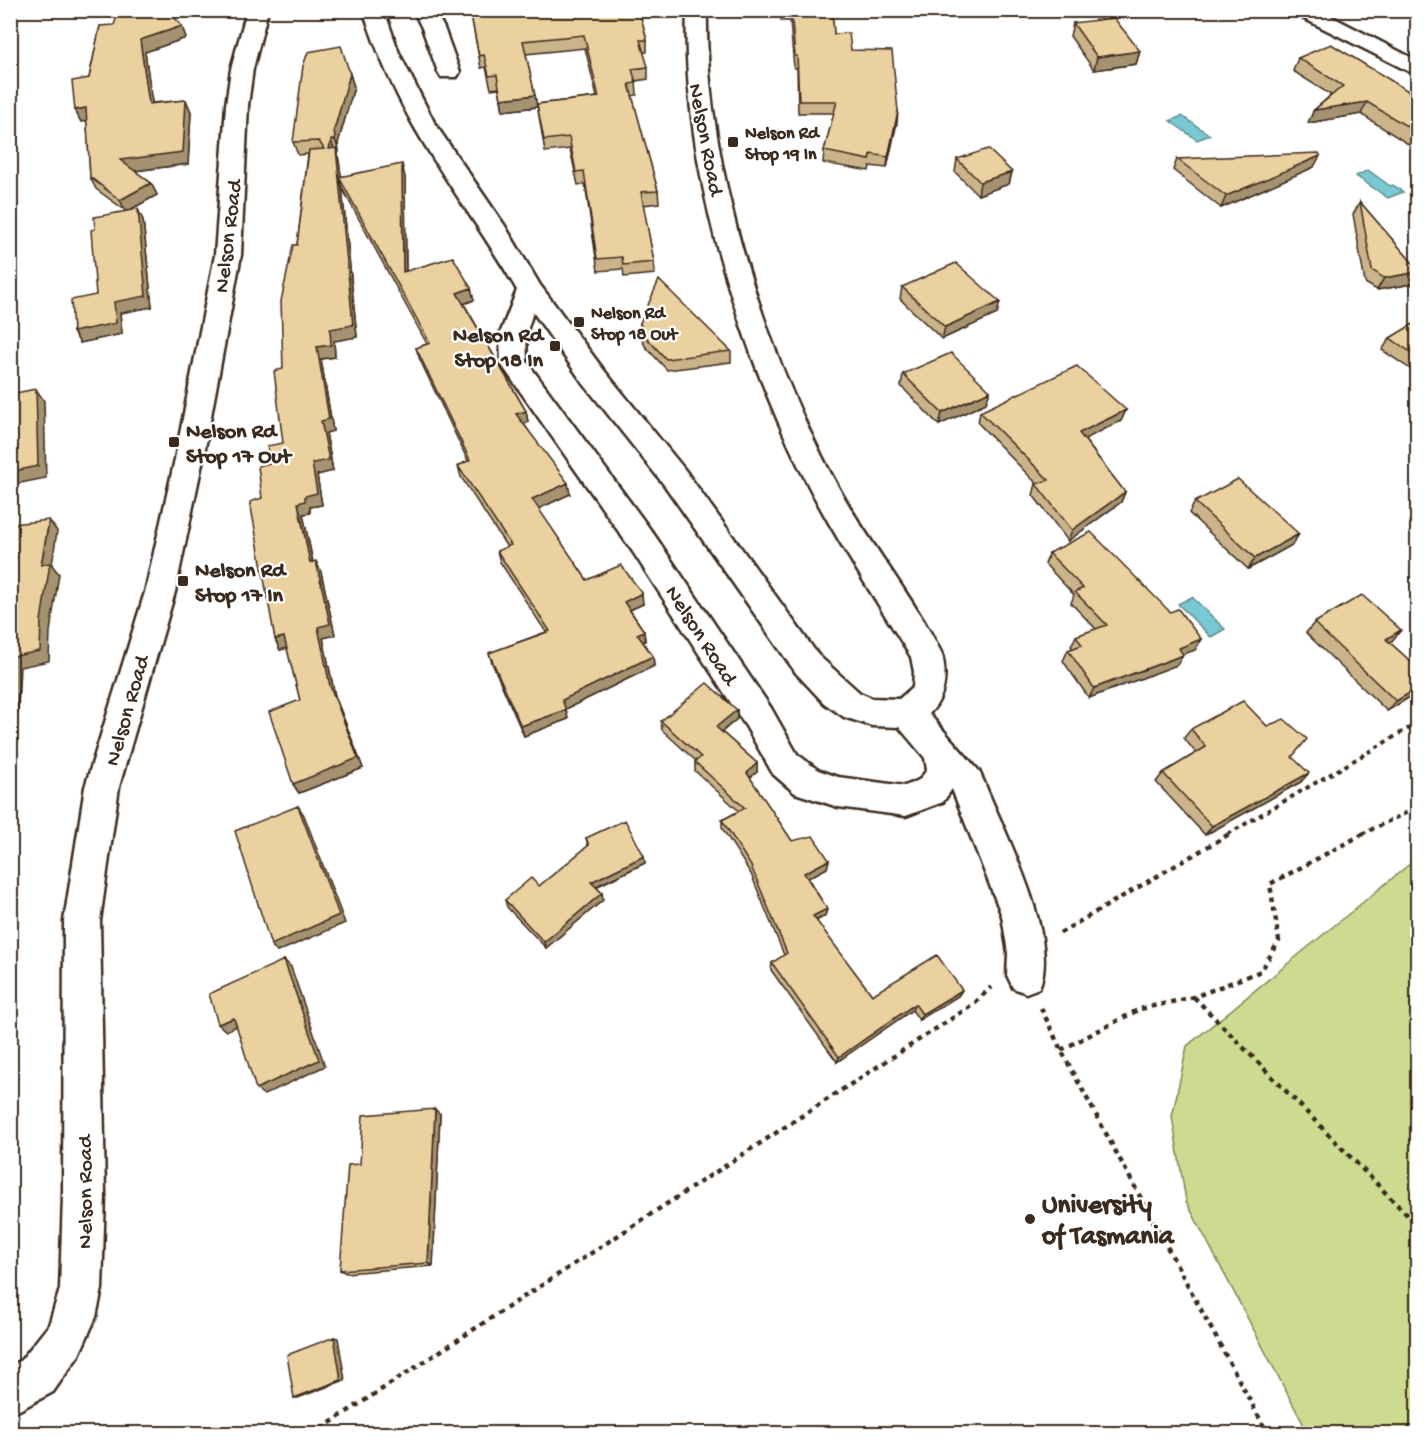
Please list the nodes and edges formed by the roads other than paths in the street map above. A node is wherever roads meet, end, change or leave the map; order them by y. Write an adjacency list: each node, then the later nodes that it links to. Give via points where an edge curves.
1 (258, 10): 12 (street, Nelson Road, via 237,105 228,255 178,514 160,592 102,787 82,921 81,1289 64,1340 37,1376)
2 (373, 10): 8 (street, via 388,53 419,116)
3 (423, 10): 7 (street)
4 (697, 10): 9 (street, Nelson Road, via 695,69 715,182 741,288 802,444 846,528 926,654 931,668 930,690)
5 (1302, 10): 6 (street)
6 (1418, 70)
7 (449, 72)
8 (530, 290): 9 (street, via 675,478 807,664 828,687 858,708 887,713); 10 (street, Nelson Road, via 514,322 510,344 514,364 644,544 785,764 807,782 838,792 906,801 931,791 944,773)
9 (906, 711): 10 (street)
10 (941, 753): 11 (street, via 967,782 1020,916)
11 (1026, 964)
12 (10, 1393)

